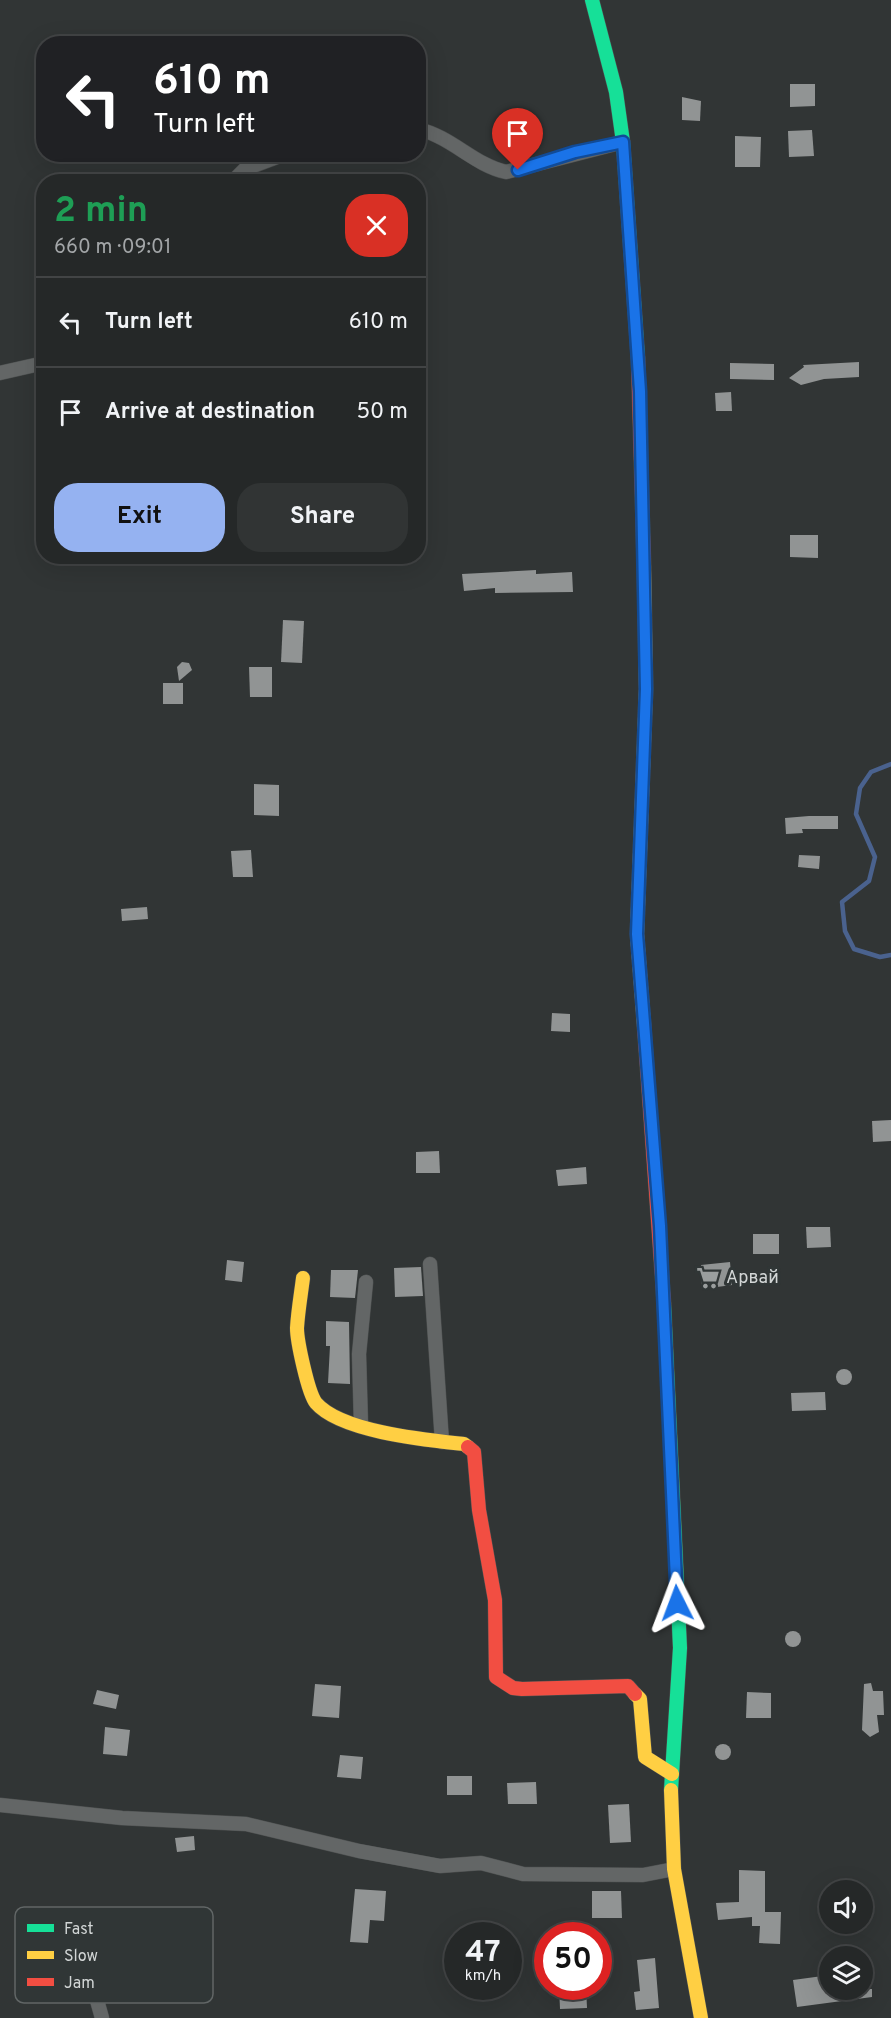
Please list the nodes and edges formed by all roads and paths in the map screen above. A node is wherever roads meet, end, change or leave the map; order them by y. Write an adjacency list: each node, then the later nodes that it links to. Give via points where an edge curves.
1 (592, 0): 3 (main road, via 616,92)
2 (426, 132): 3 (street, via 453,144 487,168 506,172)
3 (623, 142): 13 (main road, via 640,391 646,689 637,934 660,1226 680,1648)
4 (264, 162): 5 (street)
5 (240, 174)
6 (36, 365): 7 (street)
7 (0, 374)
8 (430, 1264): 12 (street)
9 (303, 1278): 11 (main road, via 297,1330 310,1389 316,1403 337,1417)
10 (366, 1282): 11 (street, via 359,1354)
11 (361, 1425): 12 (main road, via 398,1436)
12 (442, 1442): 13 (main road, via 464,1444 476,1458 480,1521 495,1600 496,1677 522,1689 628,1686 640,1699 645,1757)
13 (672, 1774): 15 (main road)
14 (0, 1805): 15 (street, via 122,1818 246,1824 440,1866 481,1863 523,1874 643,1875)
15 (674, 1869): 18 (main road)
16 (98, 2003): 17 (street)
17 (102, 2018)
18 (701, 2018)

